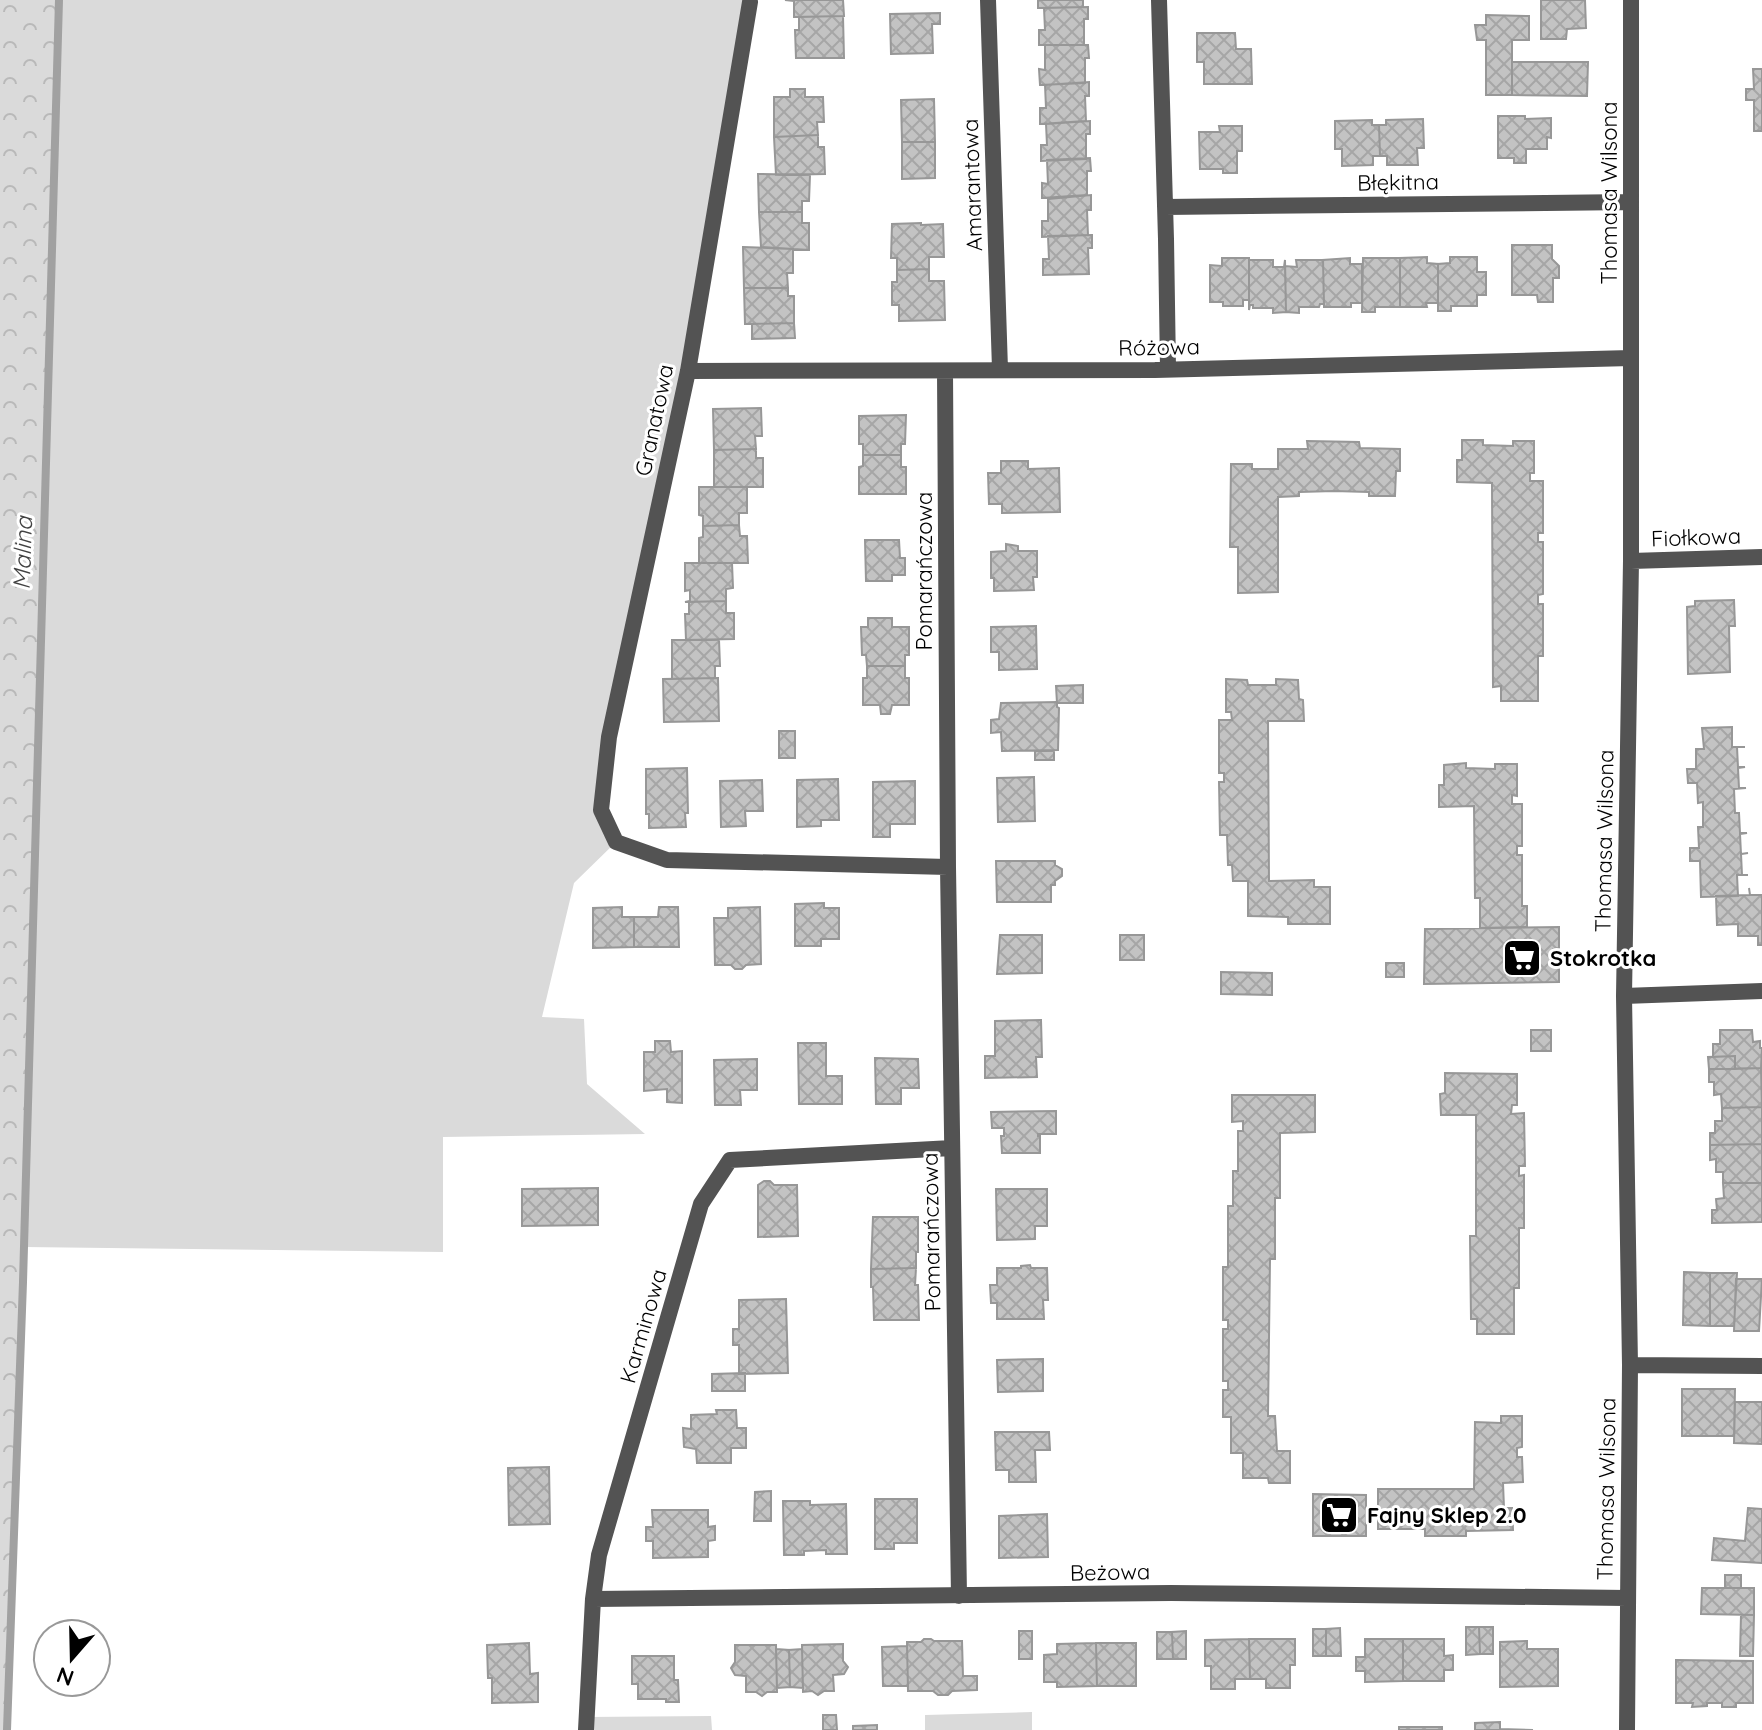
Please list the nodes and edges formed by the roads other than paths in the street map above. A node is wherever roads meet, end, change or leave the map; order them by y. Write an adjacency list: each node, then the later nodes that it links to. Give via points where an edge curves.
1 (988, 0): 8 (street, Amarantowa)
2 (1159, 0): 6 (street)
3 (1631, 0): 5 (street, Thomasa Wilsona)
4 (750, 2): 10 (street, Granatowa)
5 (1631, 202): 6 (street, Błękitna); 7 (street, Thomasa Wilsona)
6 (1165, 207): 9 (street)
7 (1631, 358): 9 (street, Różowa); 13 (street, Thomasa Wilsona)
8 (1000, 369): 9 (street, Różowa); 11 (street, Różowa)
9 (1168, 369)
10 (688, 371): 11 (street, Różowa); 14 (street, Granatowa, via 609,737 601,810 616,842 667,860)
11 (945, 371): 14 (street, Pomarańczowa)
12 (1762, 557): 13 (street, Fiołkowa)
13 (1631, 561): 16 (street, Thomasa Wilsona)
14 (948, 867): 17 (street, Pomarańczowa)
15 (1762, 991): 16 (street)
16 (1624, 996): 18 (street, Thomasa Wilsona)
17 (952, 1148): 20 (street, Pomarańczowa); 22 (street, Karminowa, via 730,1160 701,1204 599,1555)
18 (1630, 1365): 19 (street); 21 (street, Thomasa Wilsona)
19 (1762, 1366)
20 (959, 1596): 21 (street, Beżowa); 22 (street, Beżowa)
21 (1627, 1598): 24 (street, Thomasa Wilsona)
22 (593, 1599): 23 (street, Karminowa)
23 (586, 1730)
24 (1627, 1730)

